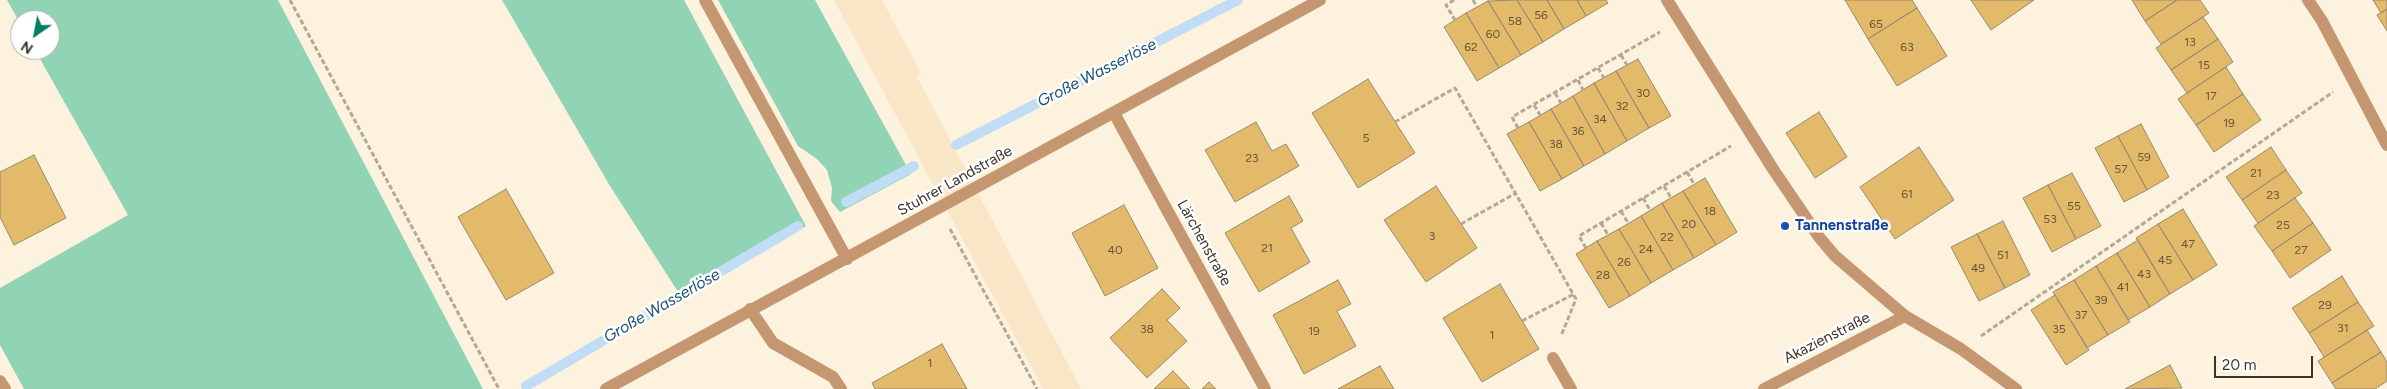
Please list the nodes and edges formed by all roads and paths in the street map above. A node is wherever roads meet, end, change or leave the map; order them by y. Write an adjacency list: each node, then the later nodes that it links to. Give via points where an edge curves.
1 (290, 0): 50 (path)
2 (704, 0): 41 (street)
3 (1320, 0): 21 (street, Stuhrer Landstraße)
4 (1454, 0): 9 (path, via 1446,5)
5 (1473, 0): 8 (path)
6 (1667, 0): 10 (street)
7 (2308, 0): 15 (street)
8 (1477, 7)
9 (1455, 20)
10 (1680, 20): 11 (path); 25 (street)
11 (1621, 55): 12 (path); 13 (path)
12 (1627, 65)
13 (1598, 68): 14 (path); 16 (path)
14 (1604, 78)
15 (2352, 79): 26 (street); 46 (path)
16 (1578, 80): 17 (path); 18 (path)
17 (1583, 90)
18 (1555, 93): 19 (path); 20 (path)
19 (1561, 103)
20 (1534, 105): 22 (path); 24 (path, via 1512,118)
21 (1114, 113): 33 (street, Stuhrer Landstraße); 54 (street, Lärchenstraße)
22 (1540, 115)
23 (1395, 122): 30 (path, via 1455,88)
24 (1518, 128)
25 (1751, 135): 27 (path); 44 (street, via 1835,256)
26 (2387, 145)
27 (1687, 172): 28 (path); 29 (path)
28 (1694, 184)
29 (1664, 186): 31 (path); 32 (path)
30 (1516, 193): 38 (path); 42 (path)
31 (1643, 198): 34 (path); 35 (path)
32 (1671, 198)
33 (939, 208): 41 (street, Stuhrer Landstraße); 53 (path)
34 (1650, 210)
35 (1621, 211): 36 (path); 37 (path)
36 (1601, 223): 39 (path); 40 (path, via 1579,236)
37 (1628, 223)
38 (1461, 224)
39 (1608, 235)
40 (1586, 248)
41 (847, 259): 43 (street, Stuhrer Landstraße)
42 (1574, 294): 45 (path); 47 (path, via 1576,299)
43 (750, 309): 51 (street, Stuhrer Landstraße); 52 (street, via 773,342 833,377)
44 (1905, 316): 46 (street); 56 (street, Akazienstraße)
45 (1522, 321)
46 (1961, 349): 57 (street)
47 (1553, 358): 55 (street)
48 (0, 380): 49 (street)
49 (5, 389)
50 (499, 389)
51 (606, 389)
52 (841, 389)
53 (1037, 389)
54 (1265, 389)
55 (1571, 389)
56 (1764, 389)
57 (2016, 389)

